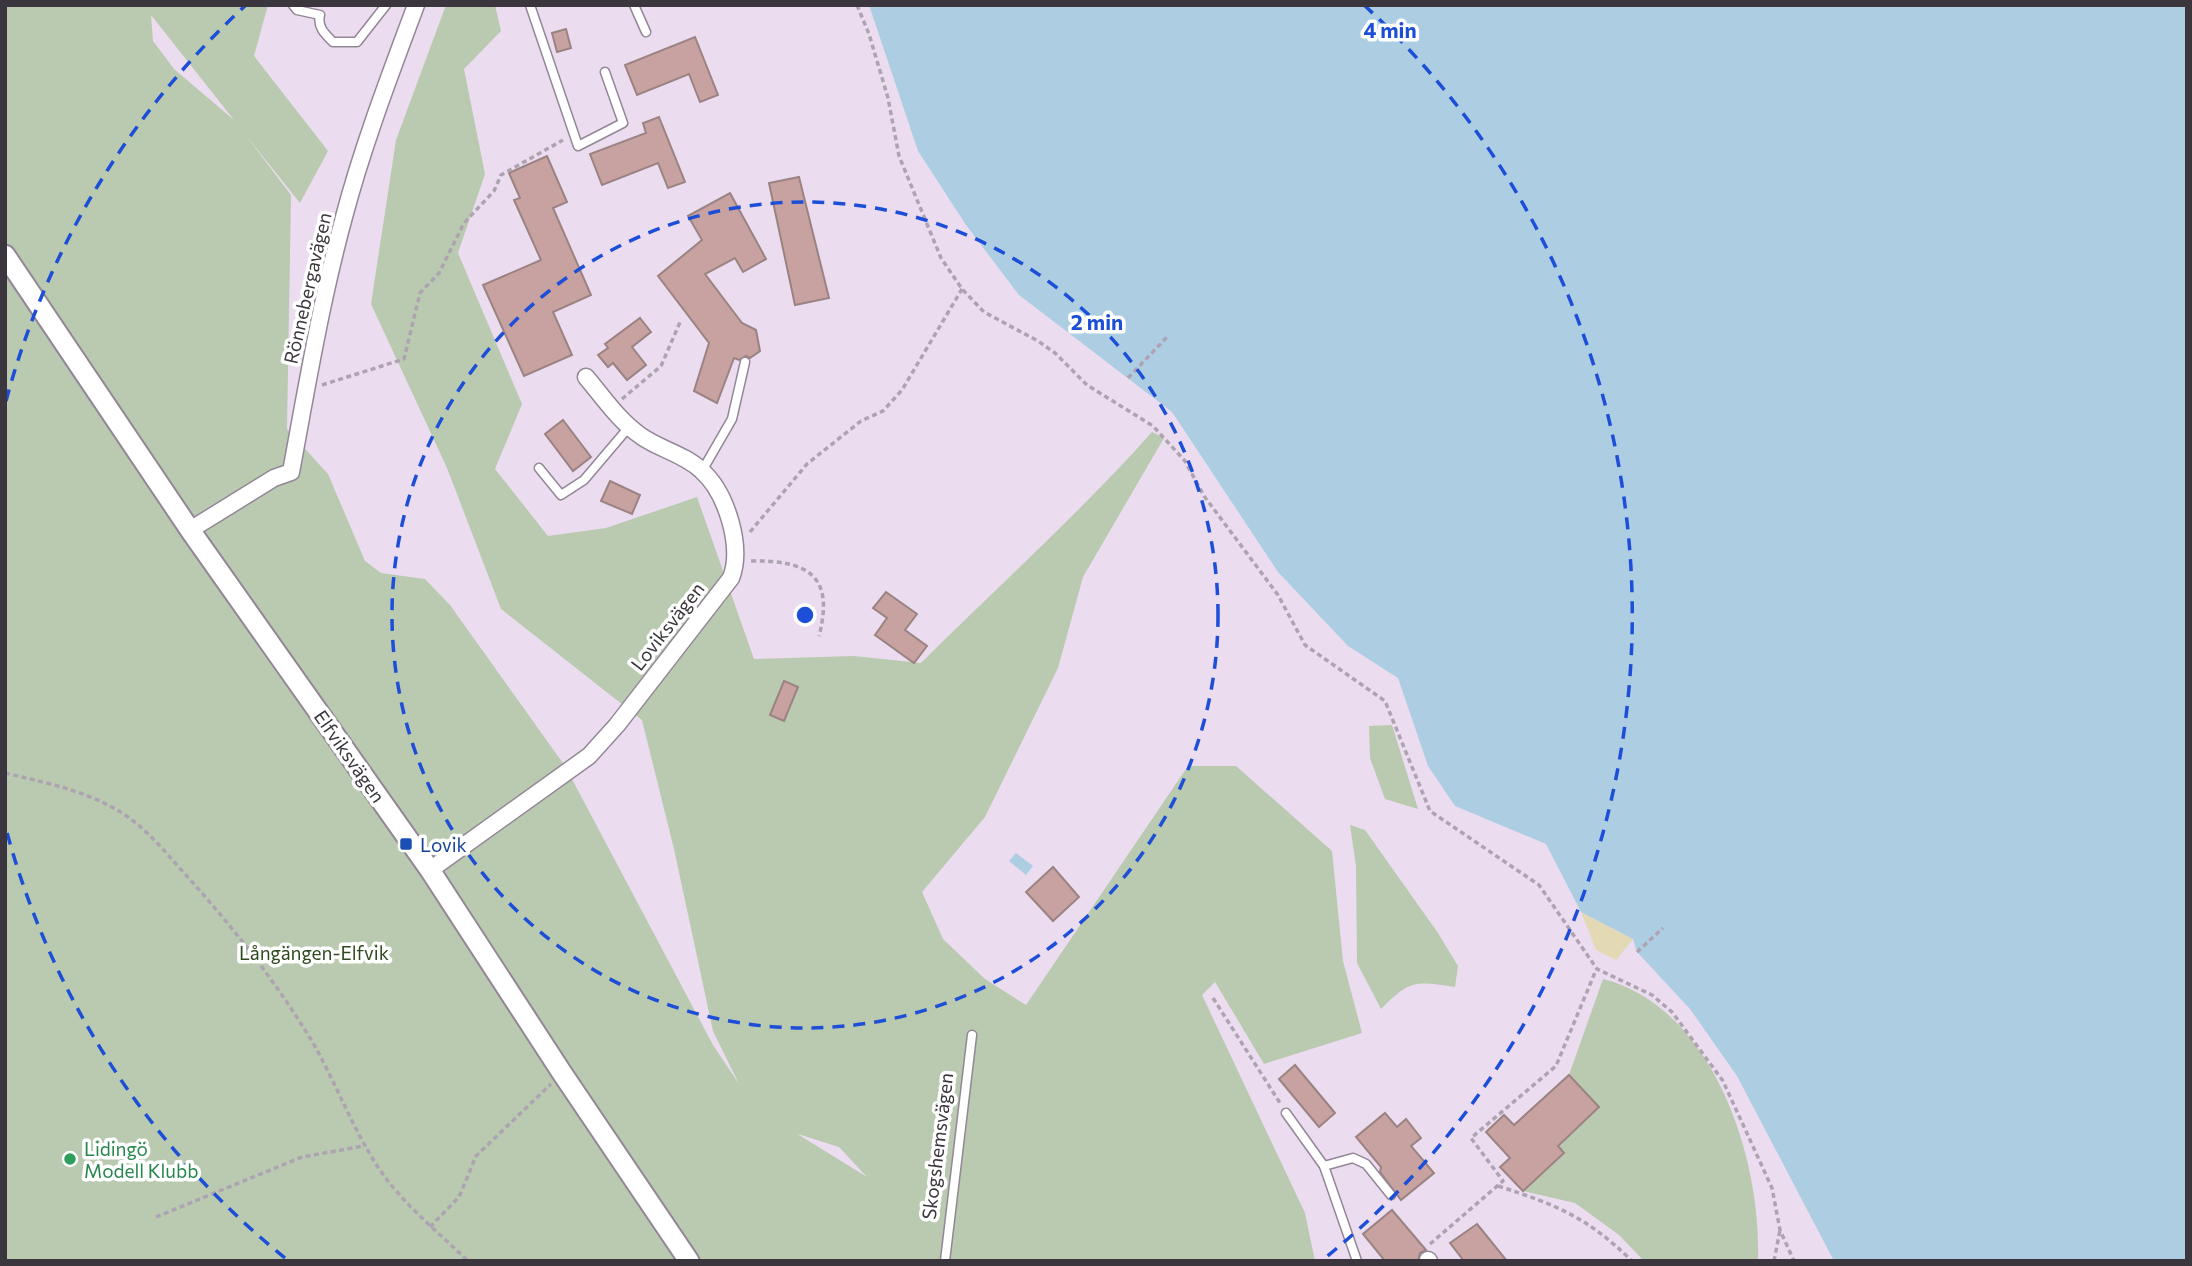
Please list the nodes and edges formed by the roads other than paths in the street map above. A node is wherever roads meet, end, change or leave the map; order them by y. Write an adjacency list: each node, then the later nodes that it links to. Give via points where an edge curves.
1 (293, 5): 2 (lane, via 320,15 323,32 334,43 357,42)
2 (386, 5)
3 (416, 5): 14 (street, Rönnebergavägen, via 344,217 291,472)
4 (530, 5): 7 (lane, via 578,146 623,123)
5 (635, 5): 6 (lane)
6 (646, 32)
7 (605, 72)
8 (5, 255): 14 (street, Elfviksvägen)
9 (745, 362): 13 (lane, via 732,419)
10 (586, 377): 11 (street)
11 (629, 427): 12 (lane, via 584,480 561,495); 13 (street)
12 (539, 468)
13 (702, 471): 15 (street, Loviksvägen, via 724,506 737,554 731,578 589,756)
14 (190, 530): 15 (street, Elfviksvägen)
15 (430, 870): 20 (street, Elfviksvägen)
16 (972, 1035): 21 (lane, Skogshemsvägen)
17 (1286, 1113): 18 (lane)
18 (1324, 1166): 19 (lane, via 1353,1158 1366,1164); 22 (lane)
19 (1391, 1195)
20 (689, 1261)
21 (945, 1261)
22 (1357, 1261)

